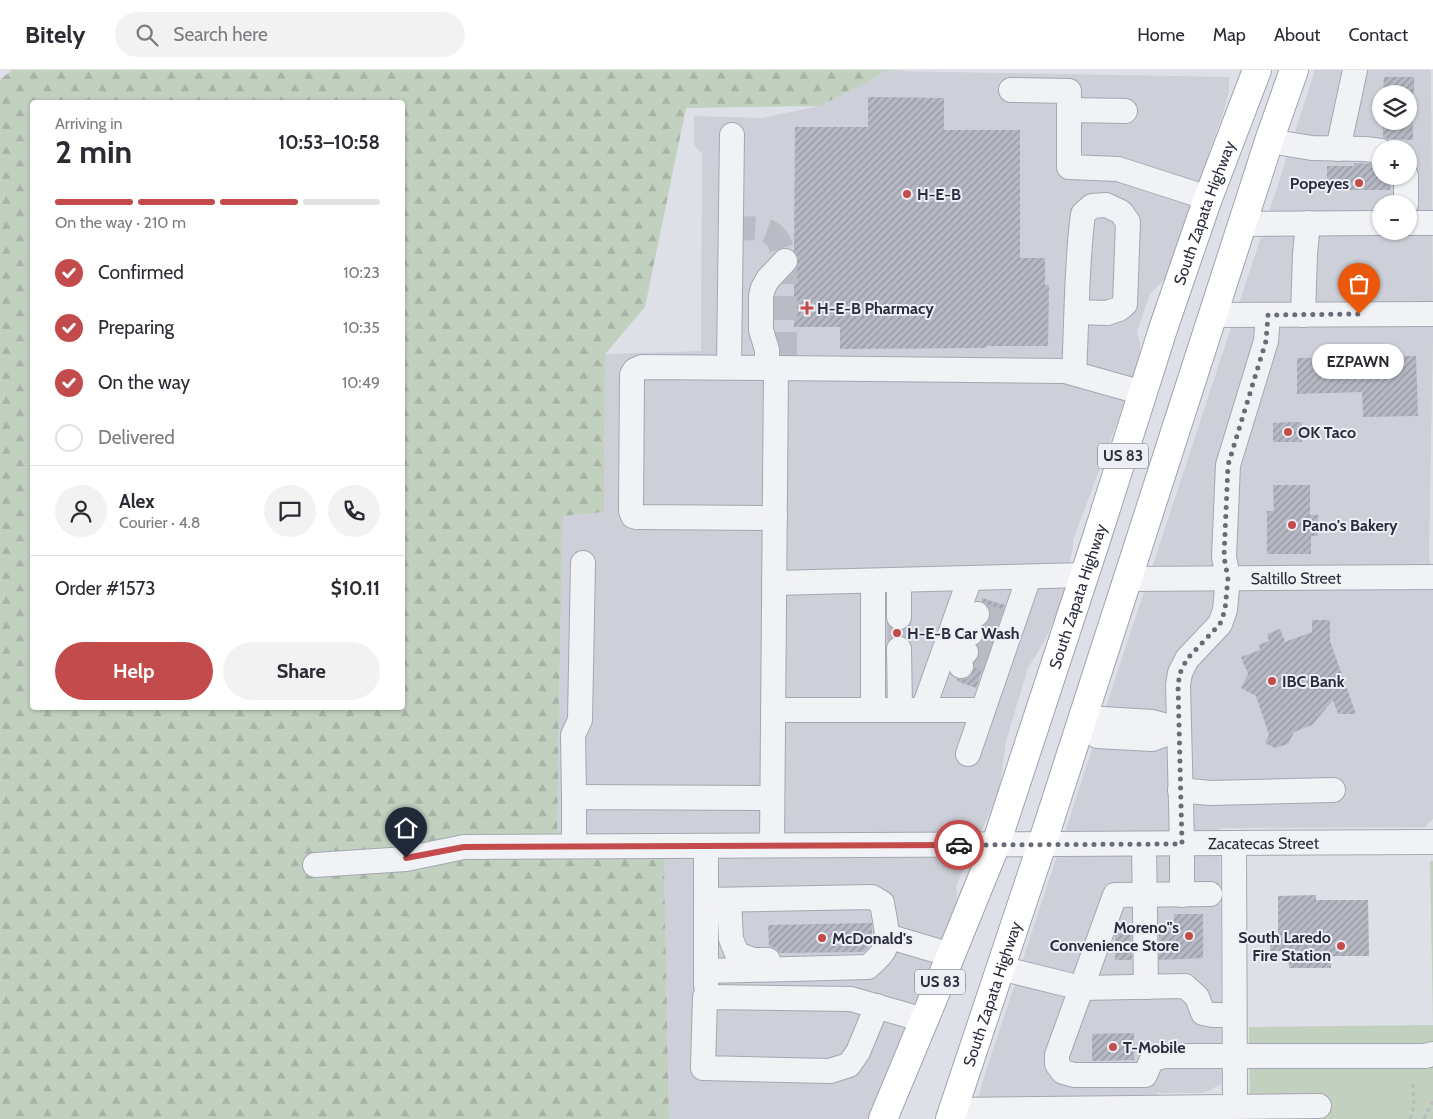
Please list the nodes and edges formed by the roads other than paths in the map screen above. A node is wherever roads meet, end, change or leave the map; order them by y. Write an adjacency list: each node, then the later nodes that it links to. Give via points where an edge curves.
1 (1257, 70): 11 (main road, South Zapata Highway / US 83)
2 (1294, 70): 8 (main road, South Zapata Highway / US 83)
3 (1355, 70): 9 (street)
4 (1011, 90): 5 (street, via 1069,91)
5 (1069, 110): 6 (street); 11 (street, via 1069,167 1118,169)
6 (1126, 111)
7 (732, 135): 23 (street)
8 (1269, 141): 9 (street, via 1312,148); 16 (main road, South Zapata Highway / US 83)
9 (1338, 148): 10 (street)
10 (1372, 150)
11 (1208, 198): 26 (main road, South Zapata Highway / US 83)
12 (1308, 223): 13 (street); 16 (street); 22 (street)
13 (1372, 223)
14 (1417, 223): 15 (street)
15 (1433, 223)
16 (1243, 224): 20 (main road, South Zapata Highway / US 83)
17 (785, 261): 24 (street, via 774,300)
18 (1077, 312): 25 (street)
19 (1433, 314): 22 (street)
20 (1214, 315): 21 (street); 34 (main road, South Zapata Highway / US 83)
21 (1268, 315): 22 (street); 33 (street, via 1266,341 1228,465 1224,557)
22 (1303, 315)
23 (730, 367): 24 (street); 27 (street, via 642,367 632,374 630,511 638,517)
24 (772, 368): 25 (street, via 1053,370); 27 (street)
25 (1074, 373): 26 (street)
26 (1143, 393): 29 (main road, South Zapata Highway / US 83)
27 (775, 518): 37 (street)
28 (583, 563): 50 (street, via 580,720 573,735)
29 (1085, 576): 30 (street); 54 (main road, South Zapata Highway / US 83)
30 (1029, 577): 32 (street); 44 (street, via 996,650)
31 (1433, 577): 33 (street, Saltillo Street)
32 (970, 578): 35 (street); 43 (street, via 965,640)
33 (1228, 578): 34 (street, Saltillo Street); 46 (street, via 1225,610 1220,624 1187,659 1180,673)
34 (1128, 579): 45 (main road, South Zapata Highway / US 83)
35 (899, 580): 36 (street); 38 (street)
36 (874, 581): 37 (street); 41 (street)
37 (774, 583): 40 (street)
38 (900, 617)
39 (900, 649): 42 (street)
40 (773, 710): 41 (street); 51 (street)
41 (873, 710): 42 (street)
42 (900, 710): 43 (street)
43 (923, 710): 44 (street)
44 (983, 710): 47 (street)
45 (1082, 722): 46 (street, via 1103,719 1152,722); 55 (main road, South Zapata Highway / US 83)
46 (1179, 729): 48 (street)
47 (968, 754)
48 (1180, 790): 49 (street, via 1210,793); 57 (street)
49 (1333, 790)
50 (574, 797): 51 (street); 59 (street)
51 (772, 798): 58 (street)
52 (1433, 842): 53 (street, Zacatecas Street)
53 (1234, 843): 57 (street, Zacatecas Street); 75 (street)
54 (996, 844): 55 (street, Zacatecas Street); 58 (street, Zacatecas Street); 67 (main road, South Zapata Highway / US 83)
55 (1042, 844): 56 (street, Zacatecas Street); 69 (main road, South Zapata Highway / US 83)
56 (1144, 844): 57 (street, Zacatecas Street); 63 (street)
57 (1182, 844): 64 (street)
58 (772, 845): 60 (street, Zacatecas Street)
59 (574, 846): 60 (street, Zacatecas Street); 61 (street, Zacatecas Street, via 464,847 406,858)
60 (706, 846): 65 (street)
61 (314, 866)
62 (1210, 894): 64 (street)
63 (1145, 895): 64 (street); 71 (street); 72 (street, via 1115,896)
64 (1182, 895)
65 (718, 900): 66 (street, via 872,897 882,903); 68 (street, via 737,954 753,960); 70 (street)
66 (887, 936): 67 (street); 68 (street)
67 (951, 955): 76 (main road, South Zapata Highway / US 83)
68 (878, 958): 70 (street, via 868,967)
69 (1000, 968): 72 (street); 83 (main road, South Zapata Highway / US 83)
70 (707, 971): 73 (street)
71 (1146, 986): 72 (street); 75 (street, via 1185,986 1197,997 1203,1013)
72 (1082, 988): 79 (street, via 1056,1064 1063,1072 1074,1075)
73 (705, 997): 74 (street, via 851,999); 74 (street, via 703,1068 830,1071 849,1065 858,1052)
74 (877, 1006): 76 (street)
75 (1234, 1015): 78 (street)
76 (924, 1020): 84 (main road, South Zapata Highway / US 83)
77 (1433, 1054): 78 (street)
78 (1235, 1056): 79 (street, via 1165,1056 1152,1059); 81 (street)
79 (1145, 1075): 82 (street)
80 (1319, 1106): 81 (street)
81 (1235, 1107): 82 (street)
82 (1147, 1113): 83 (street)
83 (951, 1114)
84 (882, 1119)

